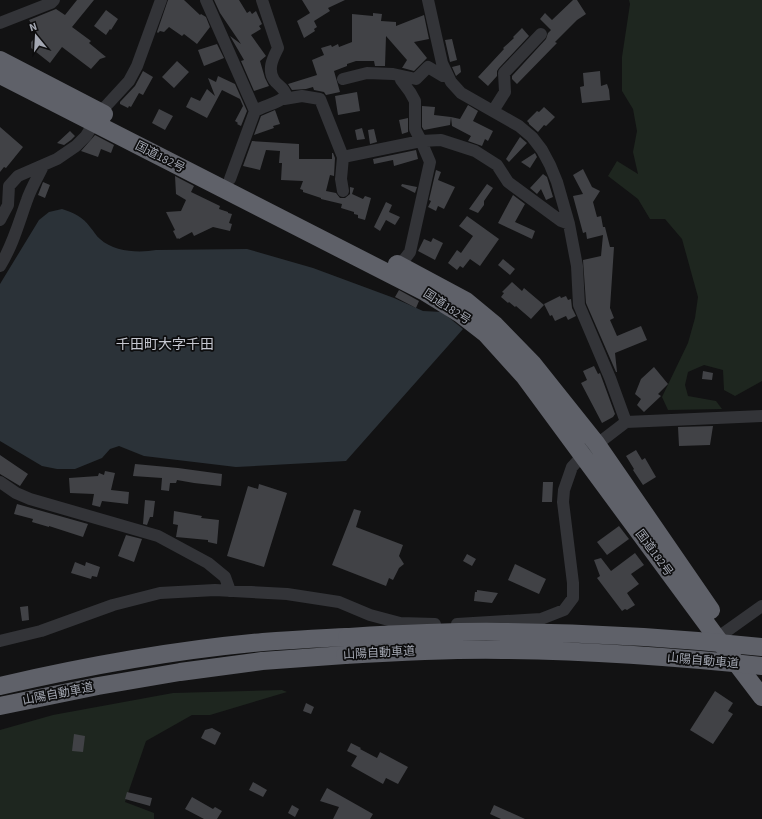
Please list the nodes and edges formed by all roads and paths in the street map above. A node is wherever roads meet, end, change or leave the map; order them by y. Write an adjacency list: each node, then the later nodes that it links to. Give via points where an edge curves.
1 (54, 0): 6 (street)
2 (161, 0): 16 (street, via 129,81)
3 (206, 0): 14 (street)
4 (262, 0): 13 (street, via 278,48 270,65 274,80 285,90)
5 (428, 0): 10 (street)
6 (0, 23)
7 (541, 34): 15 (street, via 504,73 505,92)
8 (0, 60): 16 (highway, 国道182号)
9 (0, 75): 16 (highway, 国道182号)
10 (447, 75): 11 (street, via 443,76 428,67 416,79); 15 (street, via 461,93)
11 (402, 76): 12 (street, via 367,73); 17 (street, via 401,80 415,101 415,129)
12 (343, 79)
13 (284, 99): 14 (street); 18 (street, via 302,96 320,99)
14 (255, 111): 20 (street)
15 (493, 111): 23 (street, via 532,137 542,150 557,182)
16 (97, 118): 19 (street, via 76,146); 20 (highway, 国道182号); 28 (highway, 国道182号, via 425,292 459,313 486,334)
17 (421, 141): 18 (street); 23 (street, via 441,140 475,151 497,165 508,182 561,221); 24 (street, via 430,162 410,252)
18 (343, 157): 21 (street)
19 (43, 166): 22 (street, via 18,176 10,186 8,205); 25 (street, via 27,199 15,237)
20 (230, 179): 24 (highway, 国道182号)
21 (342, 191)
22 (0, 220)
23 (569, 224): 27 (street, via 577,266 579,305)
24 (400, 265): 28 (highway, 国道182号, via 466,301 495,325 533,364)
25 (0, 266)
26 (762, 416): 27 (street)
27 (626, 422): 28 (street)
28 (589, 449): 30 (street, via 572,467 564,490 573,598 564,610 554,615 541,619 408,624 370,616 340,602 287,594); 32 (highway, 国道182号)
29 (0, 482): 30 (street, via 30,499 158,536 208,563 225,577)
30 (230, 591): 33 (street, via 160,593 113,605 41,631)
31 (762, 606): 32 (street)
32 (722, 635): 36 (highway, 国道182号); 38 (highway, 国道182号)
33 (0, 641)
34 (762, 647): 37 (highway, 山陽自動車道, bridge, via 610,635 509,632 347,637 262,642 178,652)
35 (762, 666): 39 (highway, 山陽自動車道, bridge, via 685,658 501,650 345,655 180,672)
36 (762, 679)
37 (0, 686)
38 (762, 697)
39 (0, 706)

